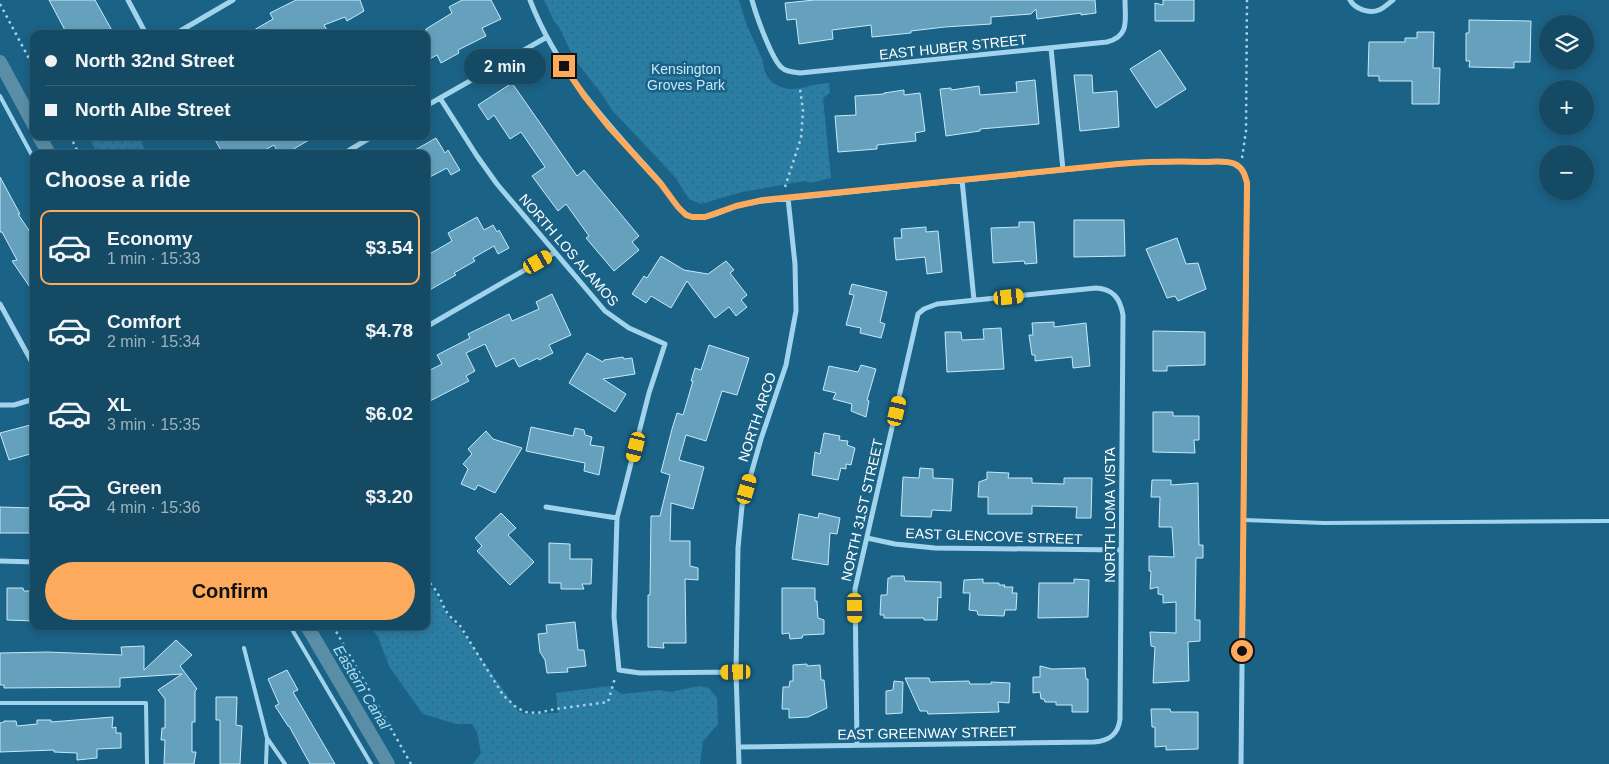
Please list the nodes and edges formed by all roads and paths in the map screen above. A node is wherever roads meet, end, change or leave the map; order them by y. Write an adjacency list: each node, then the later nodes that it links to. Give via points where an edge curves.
1 (128, 0): 10 (street)
2 (233, 0): 11 (street)
3 (530, 0): 12 (street)
4 (752, 0): 13 (street, EAST HUBER STREET, via 775,58 787,71 806,72)
5 (1125, 0): 13 (street, EAST HUBER STREET, via 1125,25 1120,36 1107,42)
6 (1247, 0): 22 (path, via 1246,131)
7 (1350, 0): 8 (street, via 1362,10 1378,10)
8 (1393, 0)
9 (0, 4): 14 (path)
10 (144, 30)
11 (182, 30)
12 (548, 37): 17 (street); 26 (street, via 591,104 686,215 705,217 749,203)
13 (1051, 48): 23 (street)
14 (30, 60)
15 (800, 88): 25 (path, via 802,124)
16 (0, 96): 21 (lane)
17 (440, 98): 18 (street); 27 (street, NORTH LOS ALAMOS, via 487,170)
18 (430, 104)
19 (366, 140): 20 (street)
20 (350, 150)
21 (30, 152)
22 (1240, 167): 23 (street, via 1223,162 1171,161); 36 (street, via 1247,183)
23 (1063, 170): 24 (street)
24 (962, 180): 26 (street); 28 (street)
25 (785, 187)
26 (788, 198): 47 (street, NORTH ARCO, via 796,311 786,365 742,506)
27 (554, 253): 30 (street); 35 (street, NORTH LOS ALAMOS, via 605,311 629,328 665,344 649,393)
28 (974, 300): 38 (street, NORTH 31ST STREET, via 930,306 918,314); 39 (street, NORTH LOMA VISTA, via 1096,288 1110,290 1120,301 1123,315)
29 (0, 304): 31 (street)
30 (430, 325)
31 (30, 359)
32 (30, 400): 33 (street)
33 (0, 405)
34 (546, 507): 35 (street)
35 (618, 518): 46 (street, NORTH LOS ALAMOS, via 614,617)
36 (1244, 520): 37 (lane, via 1324,523); 59 (street)
37 (1609, 520)
38 (867, 538): 39 (street, EAST GLENCOVE STREET, via 934,548); 51 (street, NORTH 31ST STREET, via 855,589)
39 (1121, 550): 49 (street, NORTH LOMA VISTA, via 1120,719)
40 (0, 561): 41 (street)
41 (30, 562)
42 (430, 583): 46 (path, via 444,611 459,624 503,694 516,708 537,713 608,702)
43 (292, 630): 56 (lane)
44 (335, 630): 57 (path)
45 (244, 648): 50 (lane)
46 (620, 670): 47 (street, via 640,673)
47 (736, 672): 52 (street, NORTH ARCO)
48 (0, 703): 53 (lane, via 146,703)
49 (1113, 736): 51 (street, EAST GREENWAY STREET, via 1094,742)
50 (267, 738): 54 (lane); 55 (lane)
51 (857, 745): 52 (street, EAST GREENWAY STREET)
52 (739, 747): 58 (street, NORTH ARCO)
53 (147, 764)
54 (266, 764)
55 (285, 764)
56 (371, 764)
57 (411, 764)
58 (739, 764)
59 (1241, 764)

